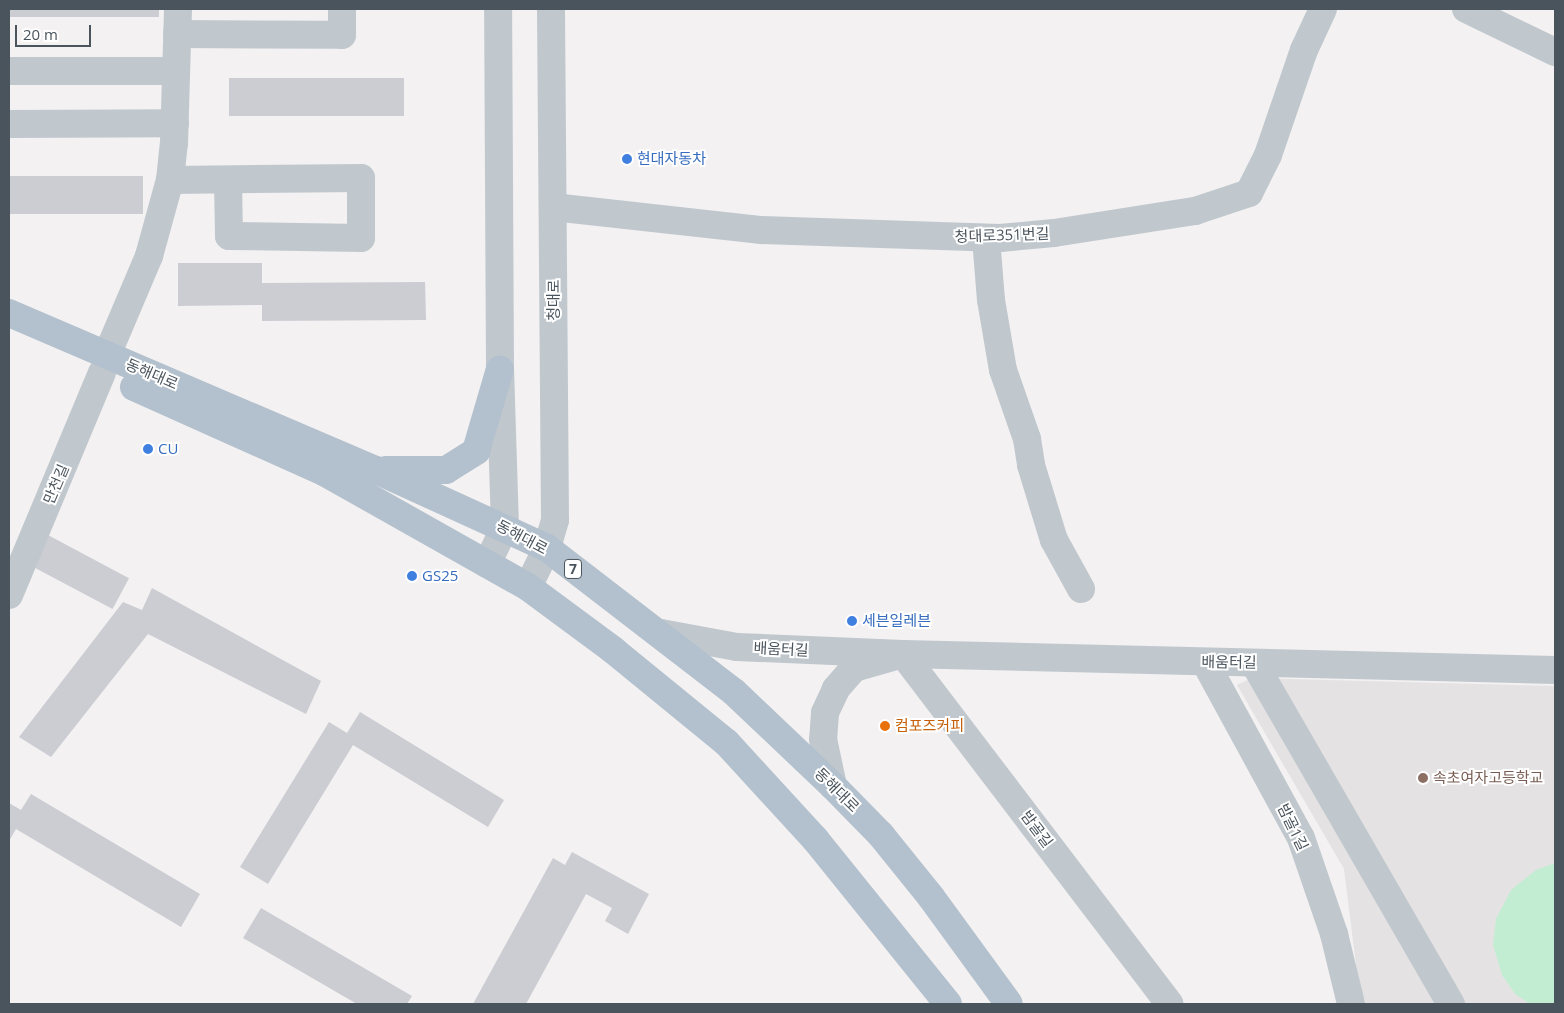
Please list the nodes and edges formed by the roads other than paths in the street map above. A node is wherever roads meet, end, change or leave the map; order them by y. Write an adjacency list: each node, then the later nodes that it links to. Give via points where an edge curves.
1 (342, 9): 6 (street, via 342,35)
2 (498, 9): 19 (street)
3 (552, 9): 14 (street, 청대로)
4 (1323, 9): 15 (street, 청대로351번길, via 1304,50 1268,155 1248,193 1195,211 1109,226)
5 (1466, 9): 7 (street)
6 (177, 21): 9 (street, 만천길)
7 (1555, 52)
8 (9, 71): 9 (street)
9 (176, 71): 10 (street, 만천길)
10 (175, 123): 11 (street); 12 (street, 만천길)
11 (9, 124)
12 (170, 180): 13 (street); 18 (street, 만천길, via 149,256)
13 (228, 180): 13 (street, via 361,178 361,238 229,236)
14 (553, 207): 15 (street, 청대로351번길, via 760,230); 22 (street, 청대로, via 555,520)
15 (986, 238): 25 (street, via 991,300 1003,370 1027,439 1030,465 1054,540)
16 (9, 314): 18 (main road, 동해대로 / 7)
17 (9, 332): 18 (main road, 동해대로 / 7)
18 (105, 364): 20 (main road, 동해대로 / 7); 23 (main road, 동해대로 / 7, via 324,472); 26 (street, 만천길)
19 (500, 370): 20 (main road, via 476,451 446,470); 21 (street)
20 (376, 470): 21 (main road, 동해대로 / 7)
21 (505, 527): 22 (main road, 동해대로 / 7); 23 (street)
22 (547, 548): 24 (street, 청대로); 27 (main road, 동해대로 / 7)
23 (487, 564): 24 (main road, 동해대로 / 7)
24 (528, 586): 33 (main road, 동해대로 / 7, via 726,742 816,838)
25 (1081, 589)
26 (9, 595)
27 (661, 633): 28 (street, 배움터길, via 736,647); 32 (main road, 동해대로 / 7, via 734,692)
28 (903, 654): 29 (street, 배움터길); 32 (street, 배움터길, via 854,668 836,689 825,713 823,739); 35 (street, 밤골길)
29 (1205, 662): 30 (street, 배움터길); 36 (street, 밤골1길, via 1301,838 1334,934)
30 (1254, 663): 31 (street, 배움터길); 37 (street)
31 (1555, 670)
32 (833, 786): 34 (main road, 동해대로 / 7, via 880,835 931,897)
33 (948, 1004)
34 (1009, 1004)
35 (1170, 1004)
36 (1351, 1004)
37 (1451, 1004)

